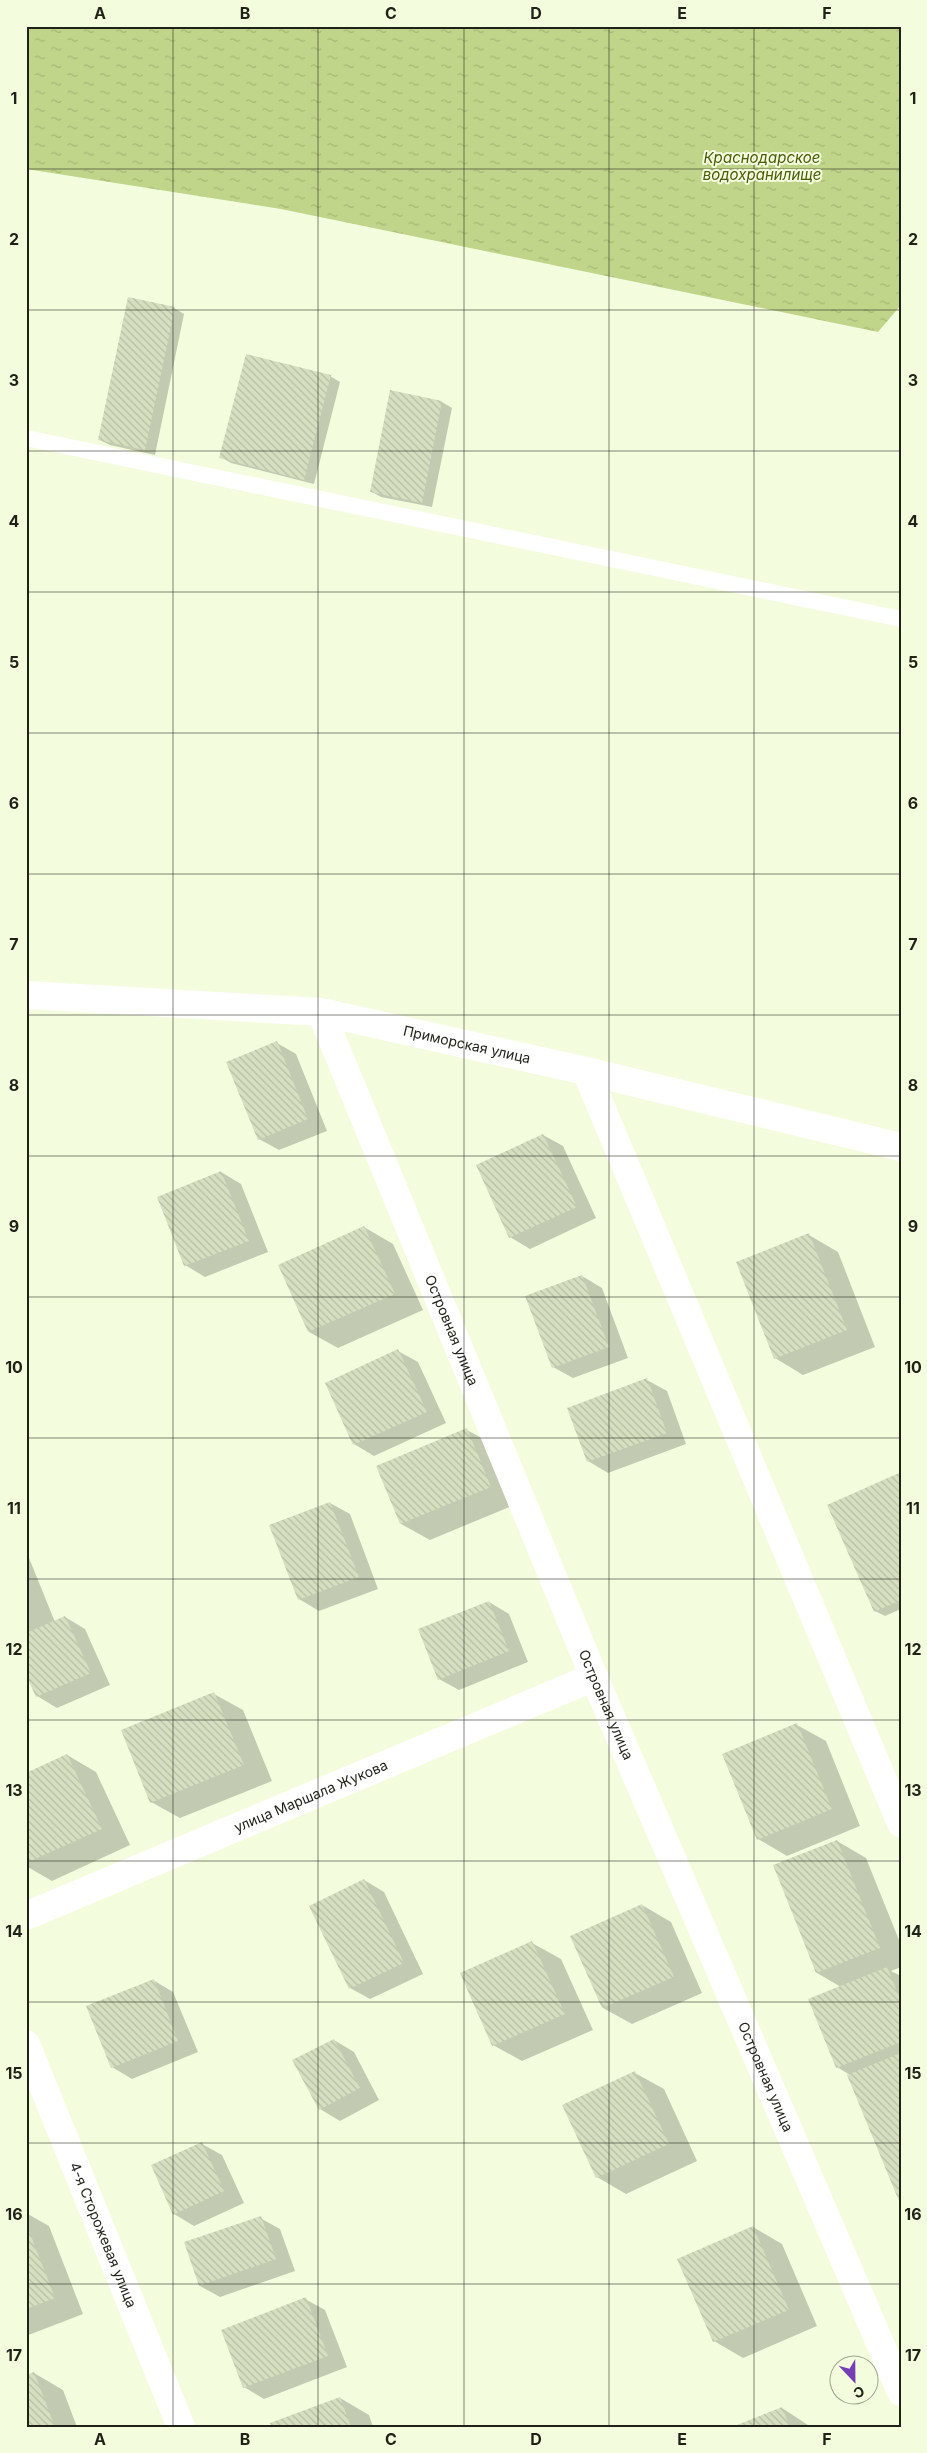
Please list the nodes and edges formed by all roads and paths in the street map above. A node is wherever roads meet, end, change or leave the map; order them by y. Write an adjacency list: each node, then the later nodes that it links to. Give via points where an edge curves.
1 (26, 438): 2 (lane)
2 (901, 620)
3 (26, 995): 4 (street, Приморская улица)
4 (321, 1012): 5 (street, Приморская улица); 7 (street, Островная улица)
5 (586, 1071): 6 (street, Приморская улица); 8 (street)
6 (901, 1147)
7 (594, 1677): 9 (street, улица Маршала Жукова); 11 (street, Островная улица)
8 (901, 1822)
9 (26, 1916)
10 (26, 2044): 12 (street, 4-я Сторожевая улица)
11 (901, 2392)
12 (181, 2427)

